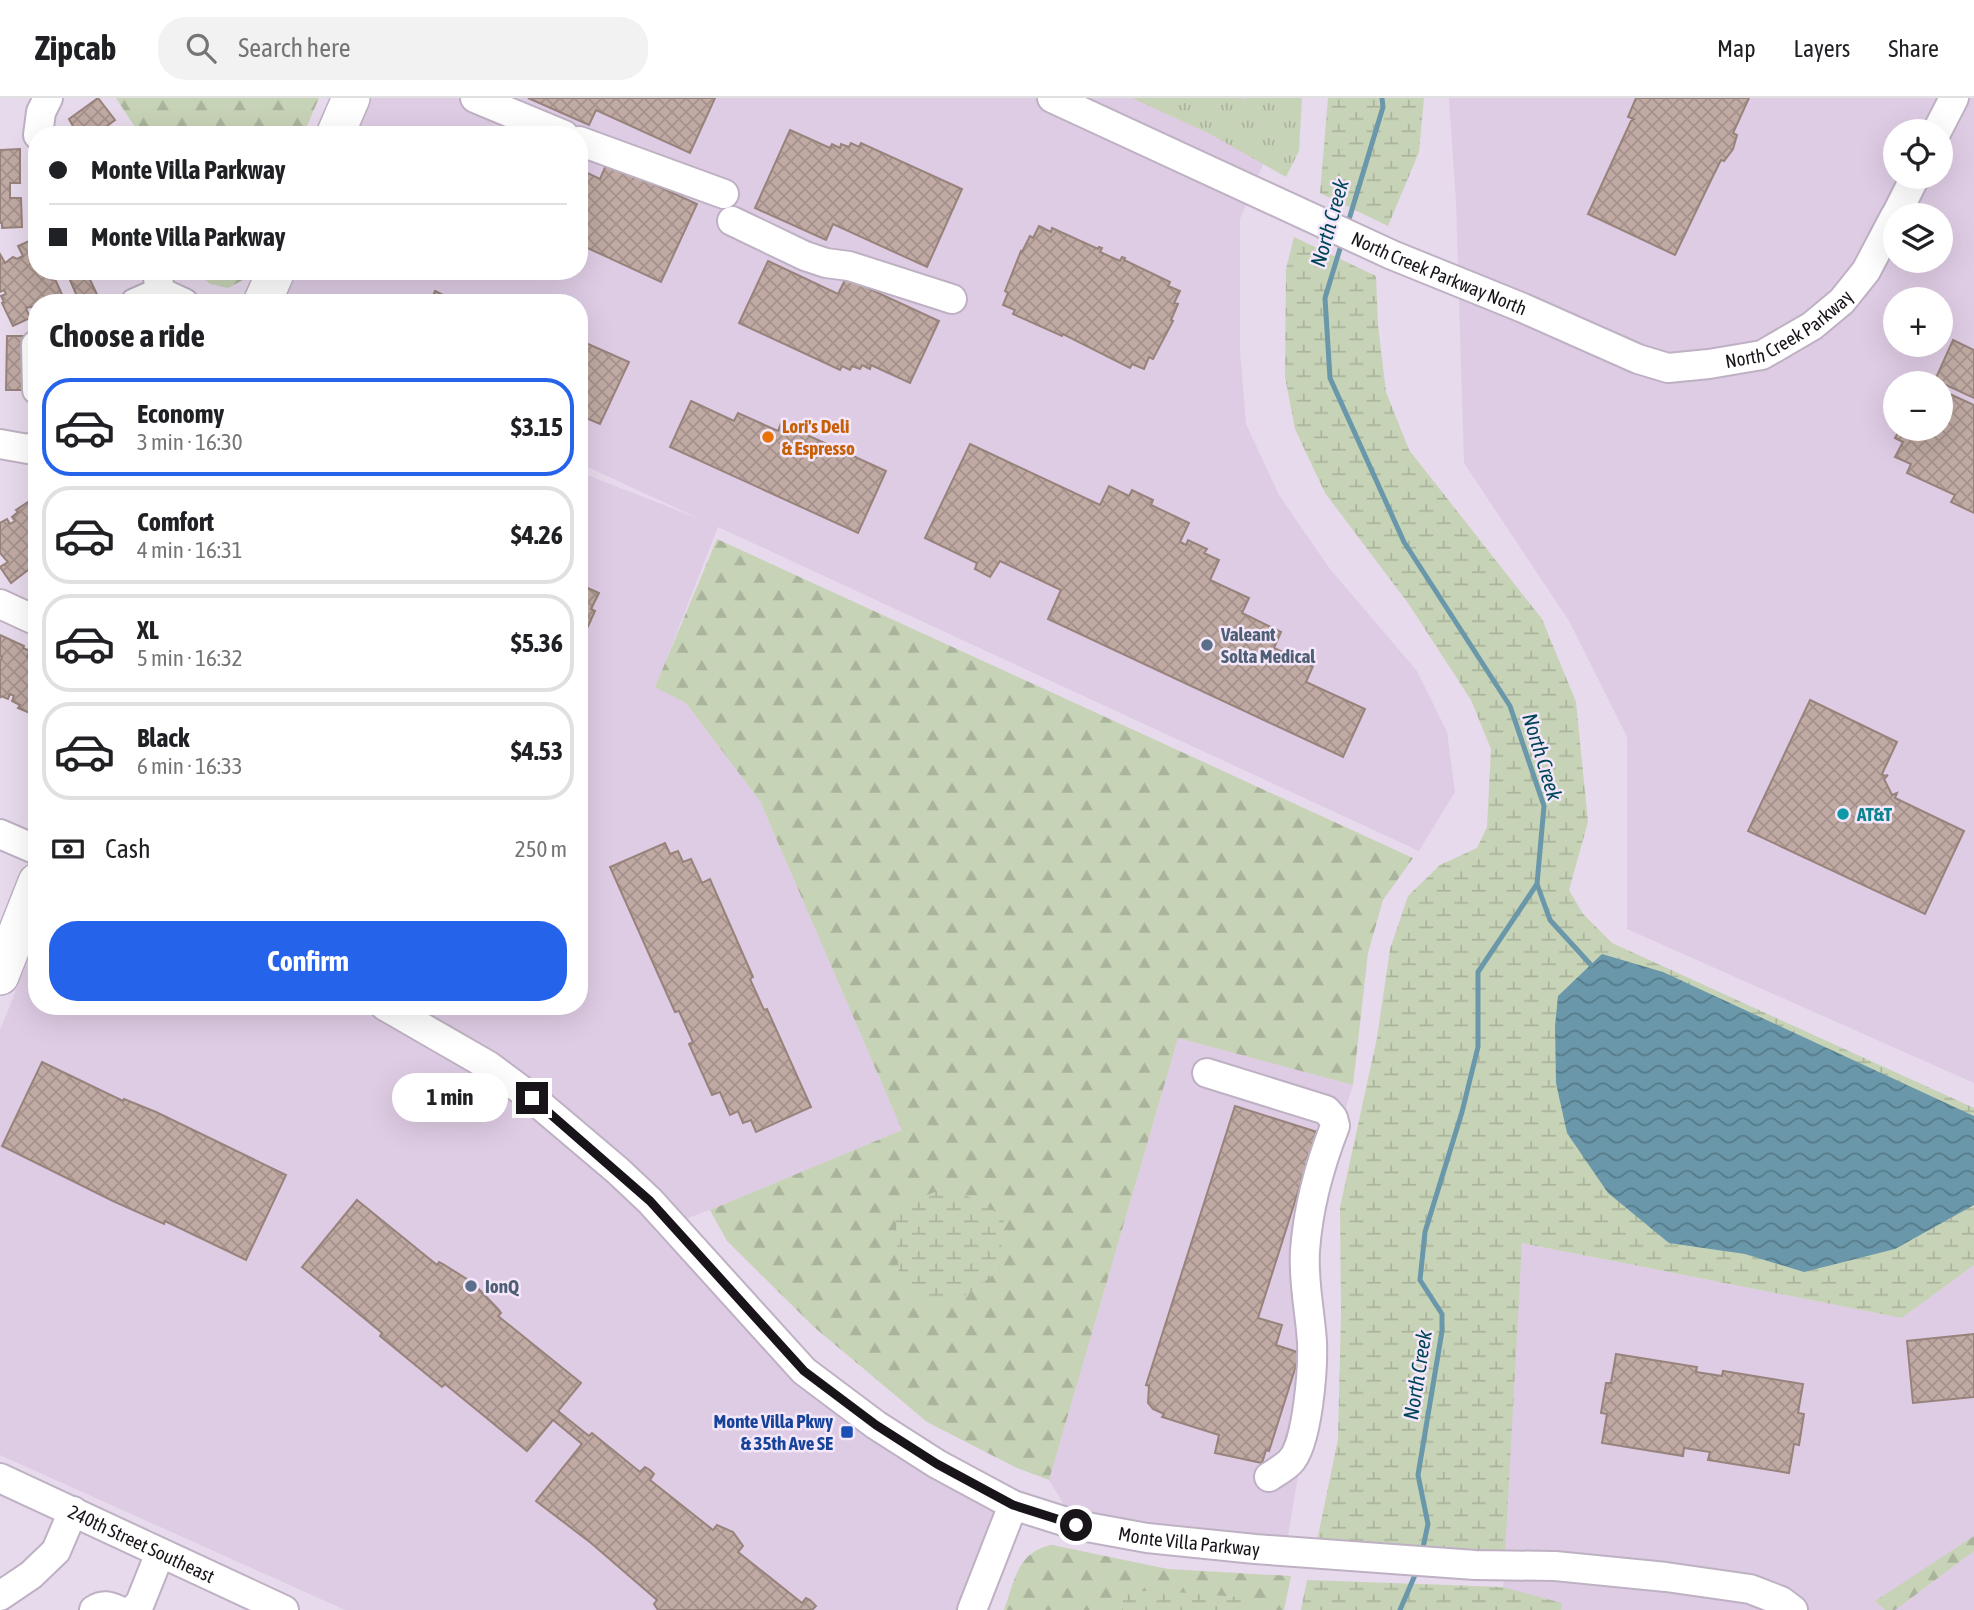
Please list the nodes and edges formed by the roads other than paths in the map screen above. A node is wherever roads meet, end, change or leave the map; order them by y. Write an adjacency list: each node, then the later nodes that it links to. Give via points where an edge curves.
1 (48, 98): 7 (street)
2 (351, 98): 8 (main road)
3 (475, 98): 9 (street)
4 (1052, 98): 15 (street, North Creek Parkway North, via 1309,218)
5 (1954, 98): 6 (street)
6 (1943, 119)
7 (39, 126)
8 (339, 126)
9 (542, 126)
10 (588, 144): 11 (street)
11 (724, 194)
12 (732, 221): 14 (street, via 805,256)
13 (1883, 239): 15 (street, North Creek Parkway, via 1866,271 1842,301 1812,326 1762,355 1682,368)
14 (952, 299)
15 (1638, 359)
16 (0, 444): 17 (street)
17 (28, 449)
18 (0, 604): 19 (street)
19 (28, 617)
20 (0, 834): 21 (street)
21 (28, 846)
22 (28, 904): 23 (main road)
23 (0, 976)
24 (400, 1015): 28 (street, Monte Villa Parkway, via 489,1066 617,1170 804,1371 876,1425)
25 (1207, 1073): 26 (street, via 1326,1110 1334,1118 1310,1205 1306,1240 1312,1346 1306,1424 1292,1461)
26 (1269, 1477)
27 (0, 1478): 29 (street, 240th Street Southeast)
28 (1013, 1505): 37 (street); 38 (street, Monte Villa Parkway, via 1076,1525 1147,1538 1666,1577 1750,1589)
29 (73, 1511): 30 (street, 240th Street Southeast); 31 (street, via 56,1551)
30 (166, 1555): 34 (street); 35 (street); 36 (street, 240th Street Southeast)
31 (0, 1596)
32 (94, 1610): 33 (street, via 109,1606)
33 (118, 1610)
34 (133, 1610)
35 (150, 1610)
36 (284, 1610)
37 (972, 1610)
38 (1793, 1610)

